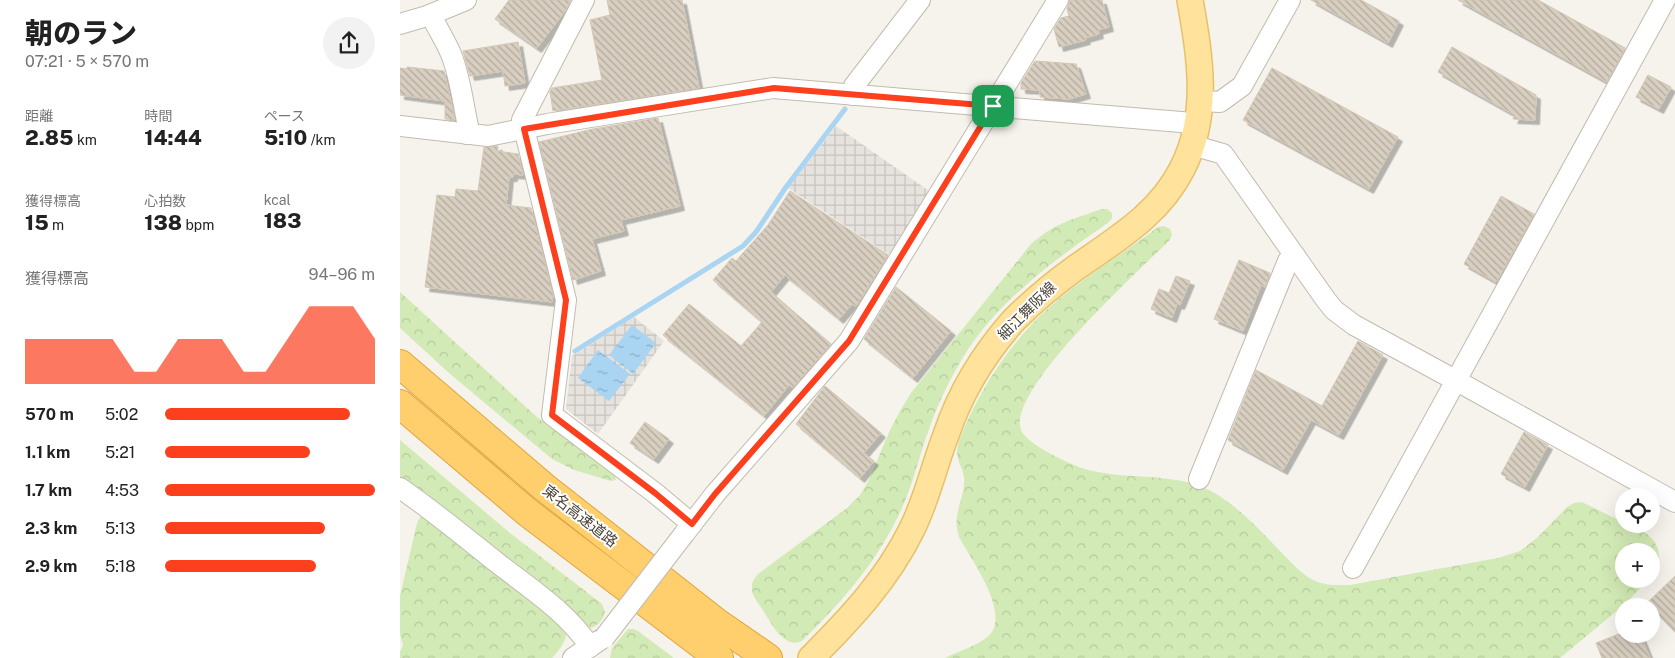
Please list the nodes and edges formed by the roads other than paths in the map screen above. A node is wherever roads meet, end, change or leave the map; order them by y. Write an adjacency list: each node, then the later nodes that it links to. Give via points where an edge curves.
1 (466, 0): 8 (street)
2 (584, 0): 14 (street, via 522,120)
3 (920, 0): 10 (street, via 854,86)
4 (1058, 0): 11 (street)
5 (1190, 0): 12 (main road, 細江舞阪線, via 1199,57)
6 (1290, 0): 12 (street, via 1242,86)
7 (1665, 0): 18 (street)
8 (431, 15): 9 (street); 15 (street, via 451,54 468,126)
9 (400, 24)
10 (853, 95): 11 (street); 14 (street, via 774,88)
11 (993, 106): 12 (street); 23 (street, via 849,341)
12 (1197, 124): 16 (street, via 1223,154); 29 (main road, 細江舞阪線, via 1182,169 1158,205 1052,286 996,342 956,410 922,507 900,552 855,613)
13 (400, 126): 15 (street)
14 (524, 129): 15 (street, via 488,136); 23 (street, via 566,300 552,415 655,493)
15 (467, 134)
16 (1295, 256): 18 (street, via 1343,318); 20 (street, via 1288,261)
17 (400, 364): 28 (highway, 東名高速道路, via 544,487 716,622)
18 (1455, 381): 22 (street); 24 (street)
19 (400, 404): 27 (highway, 東名高速道路, via 527,512)
20 (1199, 479)
21 (400, 488): 25 (street, via 542,597 580,633)
22 (1675, 502)
23 (688, 529): 25 (street, bridge)
24 (1352, 568)
25 (597, 643): 26 (street)
26 (572, 658)
27 (719, 658)
28 (768, 658)
29 (810, 658)

